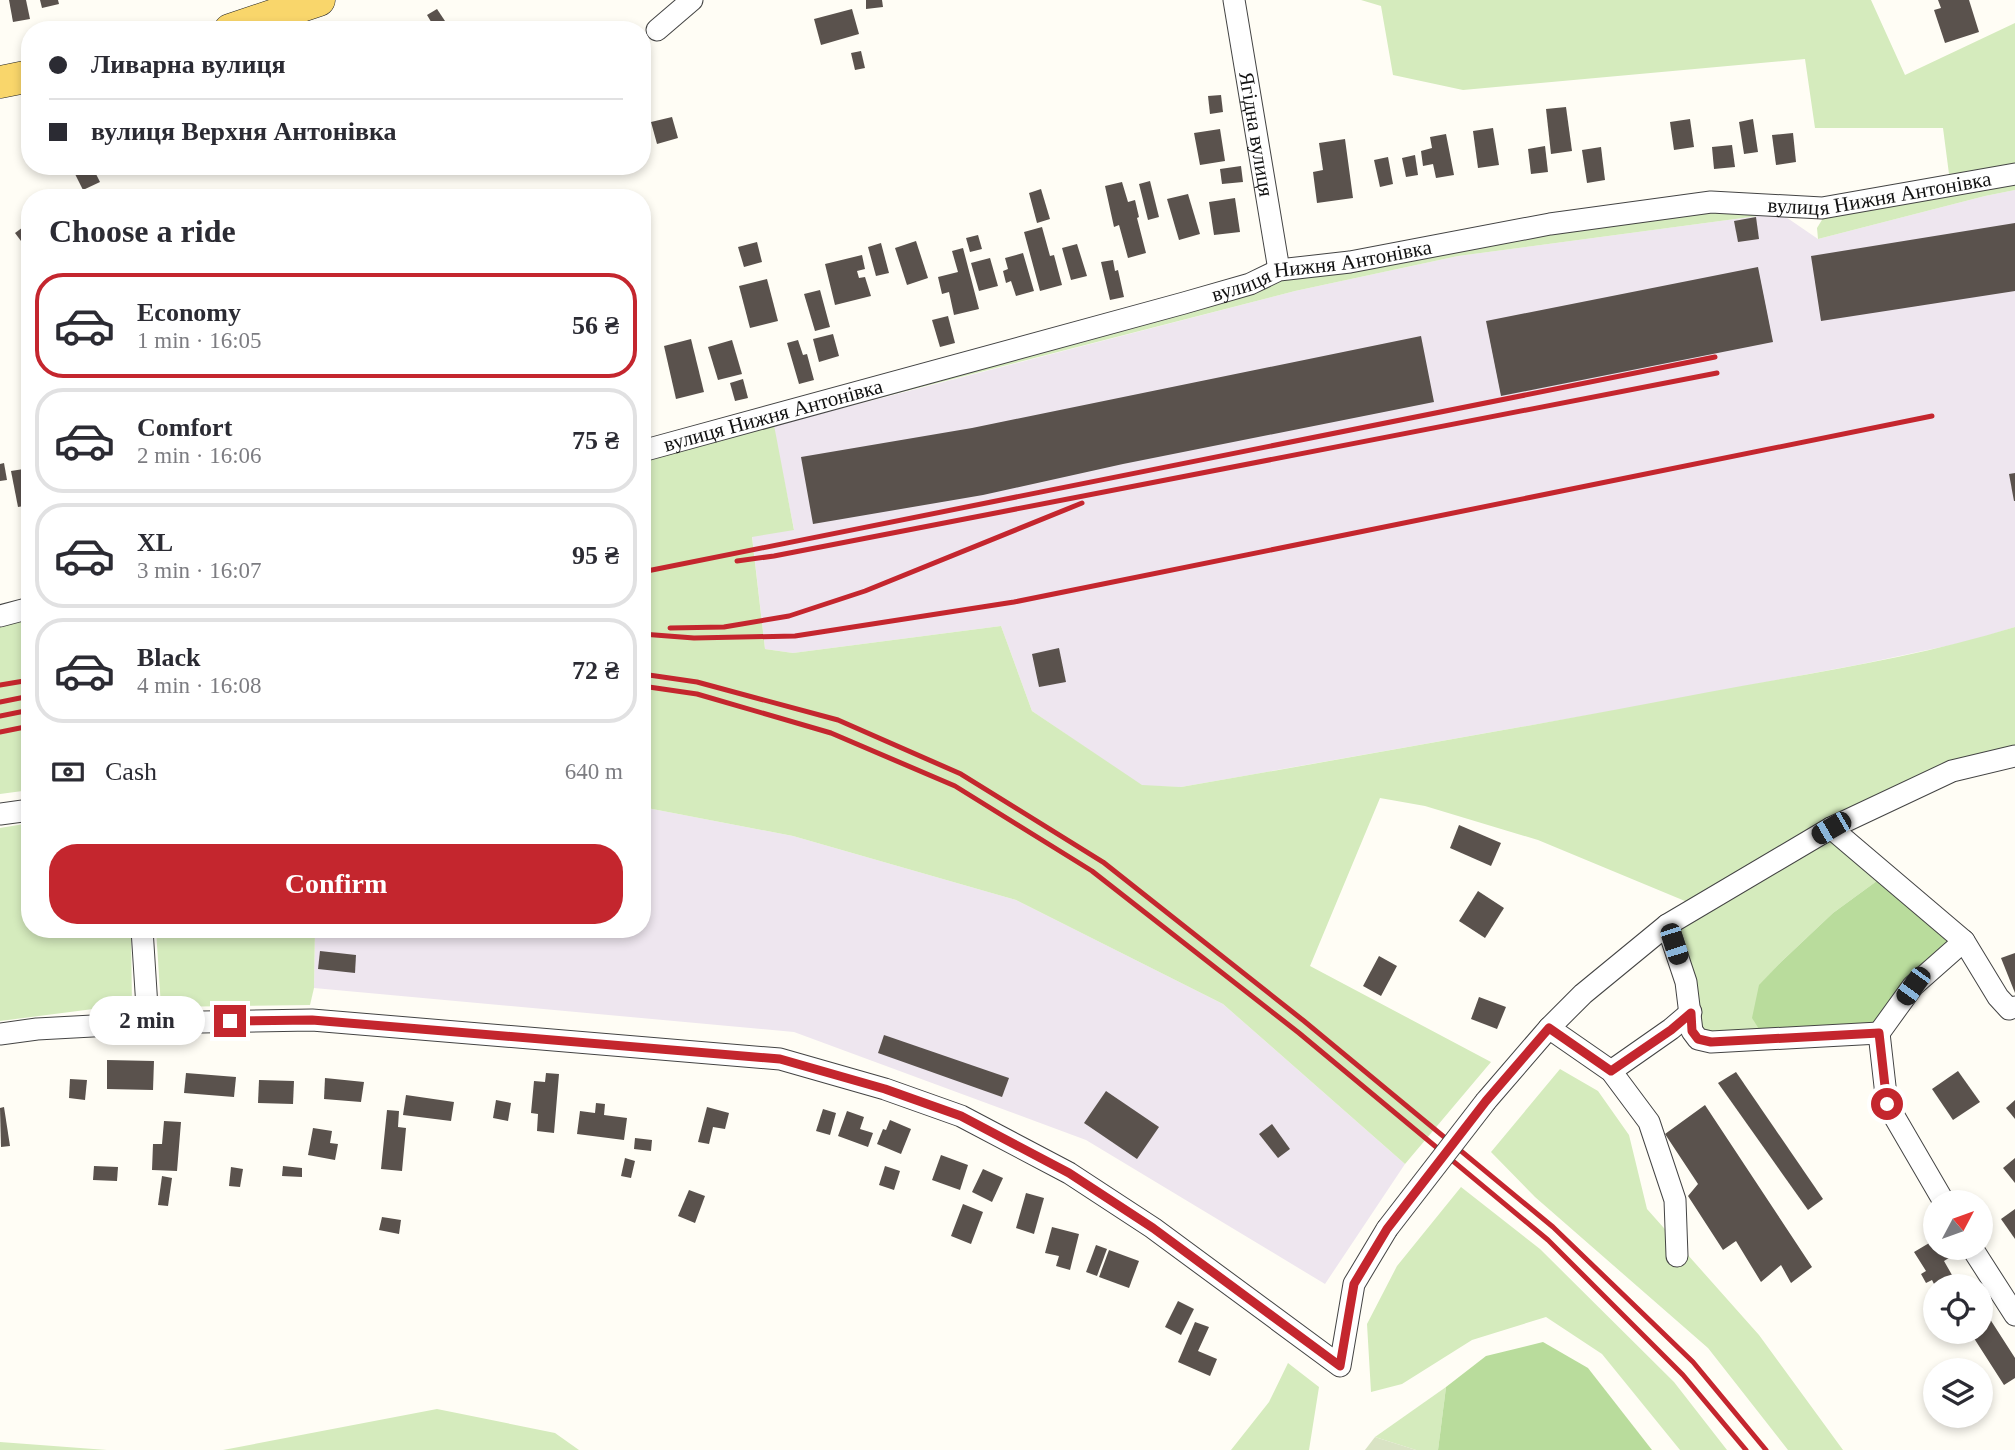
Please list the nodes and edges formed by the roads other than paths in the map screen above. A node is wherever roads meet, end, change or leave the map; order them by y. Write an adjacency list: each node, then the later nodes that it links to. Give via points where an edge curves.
1 (319, 0): 4 (main road)
2 (692, 0): 5 (street)
3 (1234, 0): 9 (street, Ягідна вулиця)
4 (257, 21)
5 (657, 30)
6 (21, 78): 7 (main road)
7 (0, 82)
8 (2015, 174): 9 (street, вулиця Нижня Антонівка, via 1822,208 1711,202 1663,208)
9 (1279, 270): 10 (street, вулиця Нижня Антонівка, via 1250,284 1184,303)
10 (651, 449)
11 (21, 610): 12 (street)
12 (0, 616)
13 (2015, 756): 16 (street, via 1952,771)
14 (21, 811): 15 (street)
15 (0, 814)
16 (1831, 828): 17 (street); 19 (street)
17 (1667, 925): 21 (street); 23 (street)
18 (143, 938): 22 (street)
19 (1964, 941): 20 (street, via 1998,998 2009,1009); 24 (street, via 1913,986)
20 (2015, 1007)
21 (1691, 1013): 24 (street, via 1692,1031 1698,1039 1711,1042); 26 (street)
22 (148, 1023): 23 (street, bridge, via 312,1020 780,1059 885,1089 961,1116 1069,1173 1153,1228 1340,1366 1354,1284 1387,1229); 25 (street)
23 (1549, 1028): 26 (street)
24 (1879, 1033): 27 (street, via 1887,1104)
25 (0, 1034)
26 (1611, 1071): 28 (street, via 1649,1122 1675,1200)
27 (1937, 1190)
28 (1677, 1256)
29 (1980, 1260): 30 (street)
30 (2015, 1315)

